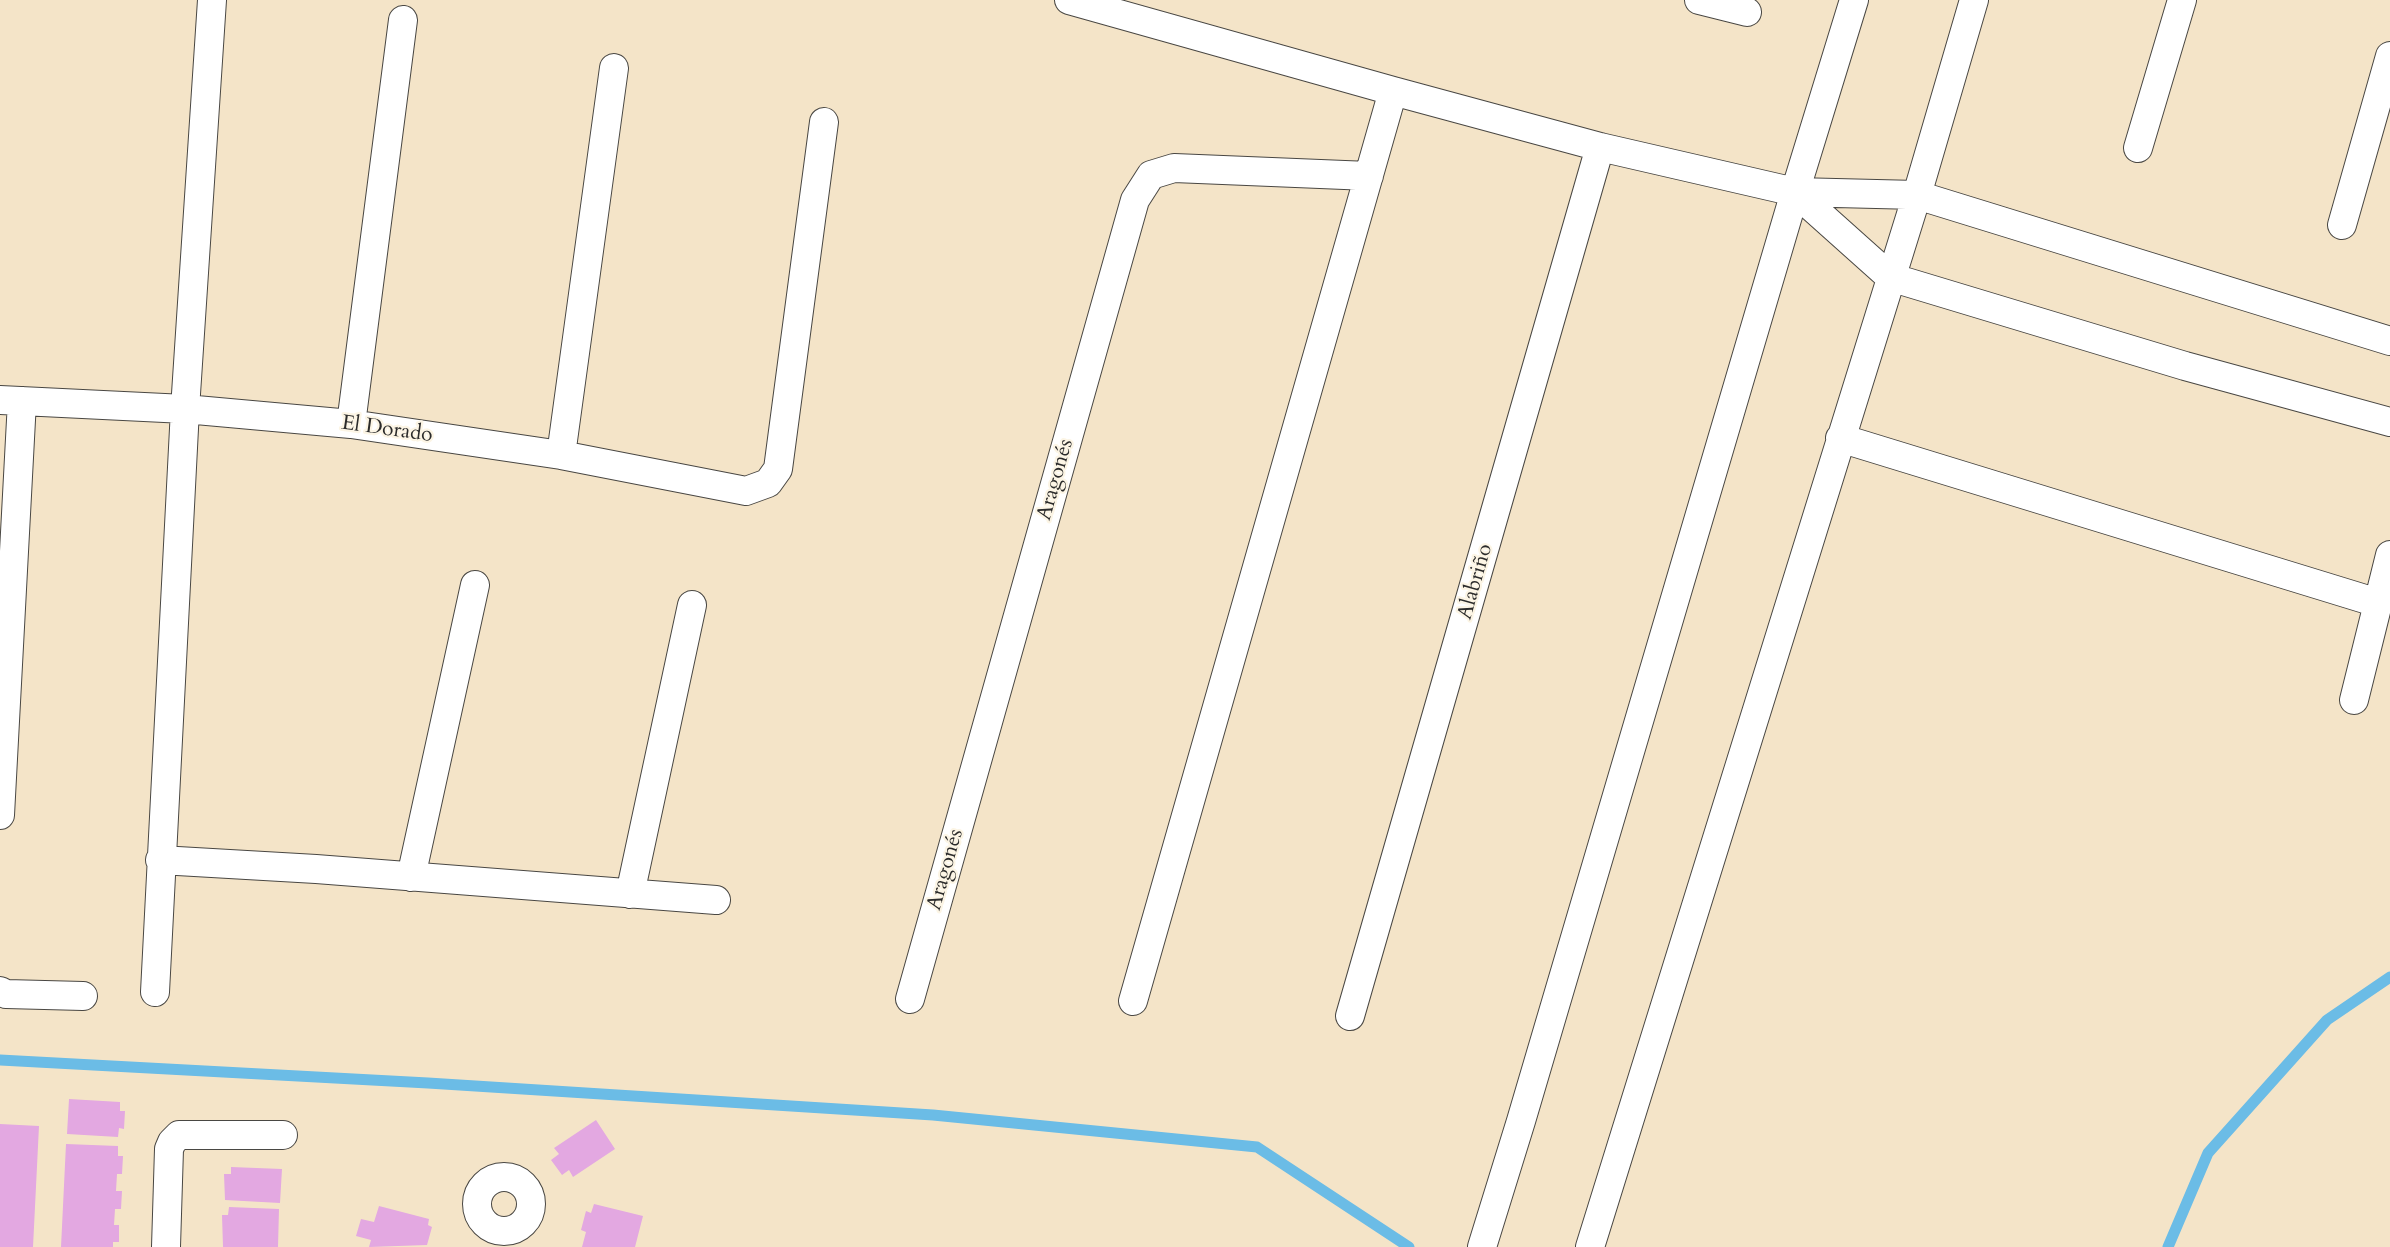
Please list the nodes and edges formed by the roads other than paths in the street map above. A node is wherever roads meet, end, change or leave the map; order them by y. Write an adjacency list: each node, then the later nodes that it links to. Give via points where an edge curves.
1 (212, 0): 22 (street)
2 (1069, 0): 11 (street)
3 (1699, 0): 7 (street)
4 (1854, 0): 16 (street)
5 (1974, 0): 17 (street)
6 (2182, 0): 14 (street)
7 (1747, 12)
8 (403, 20): 24 (street)
9 (2390, 56): 18 (street)
10 (614, 68): 26 (street)
11 (1393, 91): 13 (street); 15 (street)
12 (824, 122): 26 (street, El Dorado, via 778,469 768,484 746,491)
13 (1600, 147): 16 (street); 42 (street, Alabriño)
14 (2138, 148)
15 (1369, 176): 40 (street, Aragonés, via 1174,168 1151,176 1134,200); 41 (street)
16 (1795, 192): 17 (street); 19 (street); 45 (street)
17 (1917, 195): 19 (street); 20 (street)
18 (2342, 225)
19 (1890, 277): 23 (street, via 2185,366); 25 (street)
20 (2390, 341)
21 (11, 401): 22 (street, El Dorado); 32 (street)
22 (185, 410): 24 (street, El Dorado); 33 (street)
23 (2390, 422)
24 (351, 424): 26 (street, El Dorado)
25 (1840, 438): 29 (street); 46 (street)
26 (561, 455)
27 (2390, 555): 29 (street)
28 (475, 585): 34 (street)
29 (2378, 603): 31 (street)
30 (692, 605): 35 (street)
31 (2354, 700)
32 (0, 815)
33 (160, 860): 34 (street); 38 (street)
34 (411, 877): 35 (street)
35 (630, 894): 36 (street)
36 (716, 900)
37 (0, 991): 39 (street, via 6,994)
38 (155, 992)
39 (82, 996)
40 (910, 999)
41 (1133, 1002)
42 (1350, 1016)
43 (283, 1135): 44 (street, via 179,1135 169,1149)
44 (166, 1247)
45 (1482, 1247)
46 (1590, 1247)

